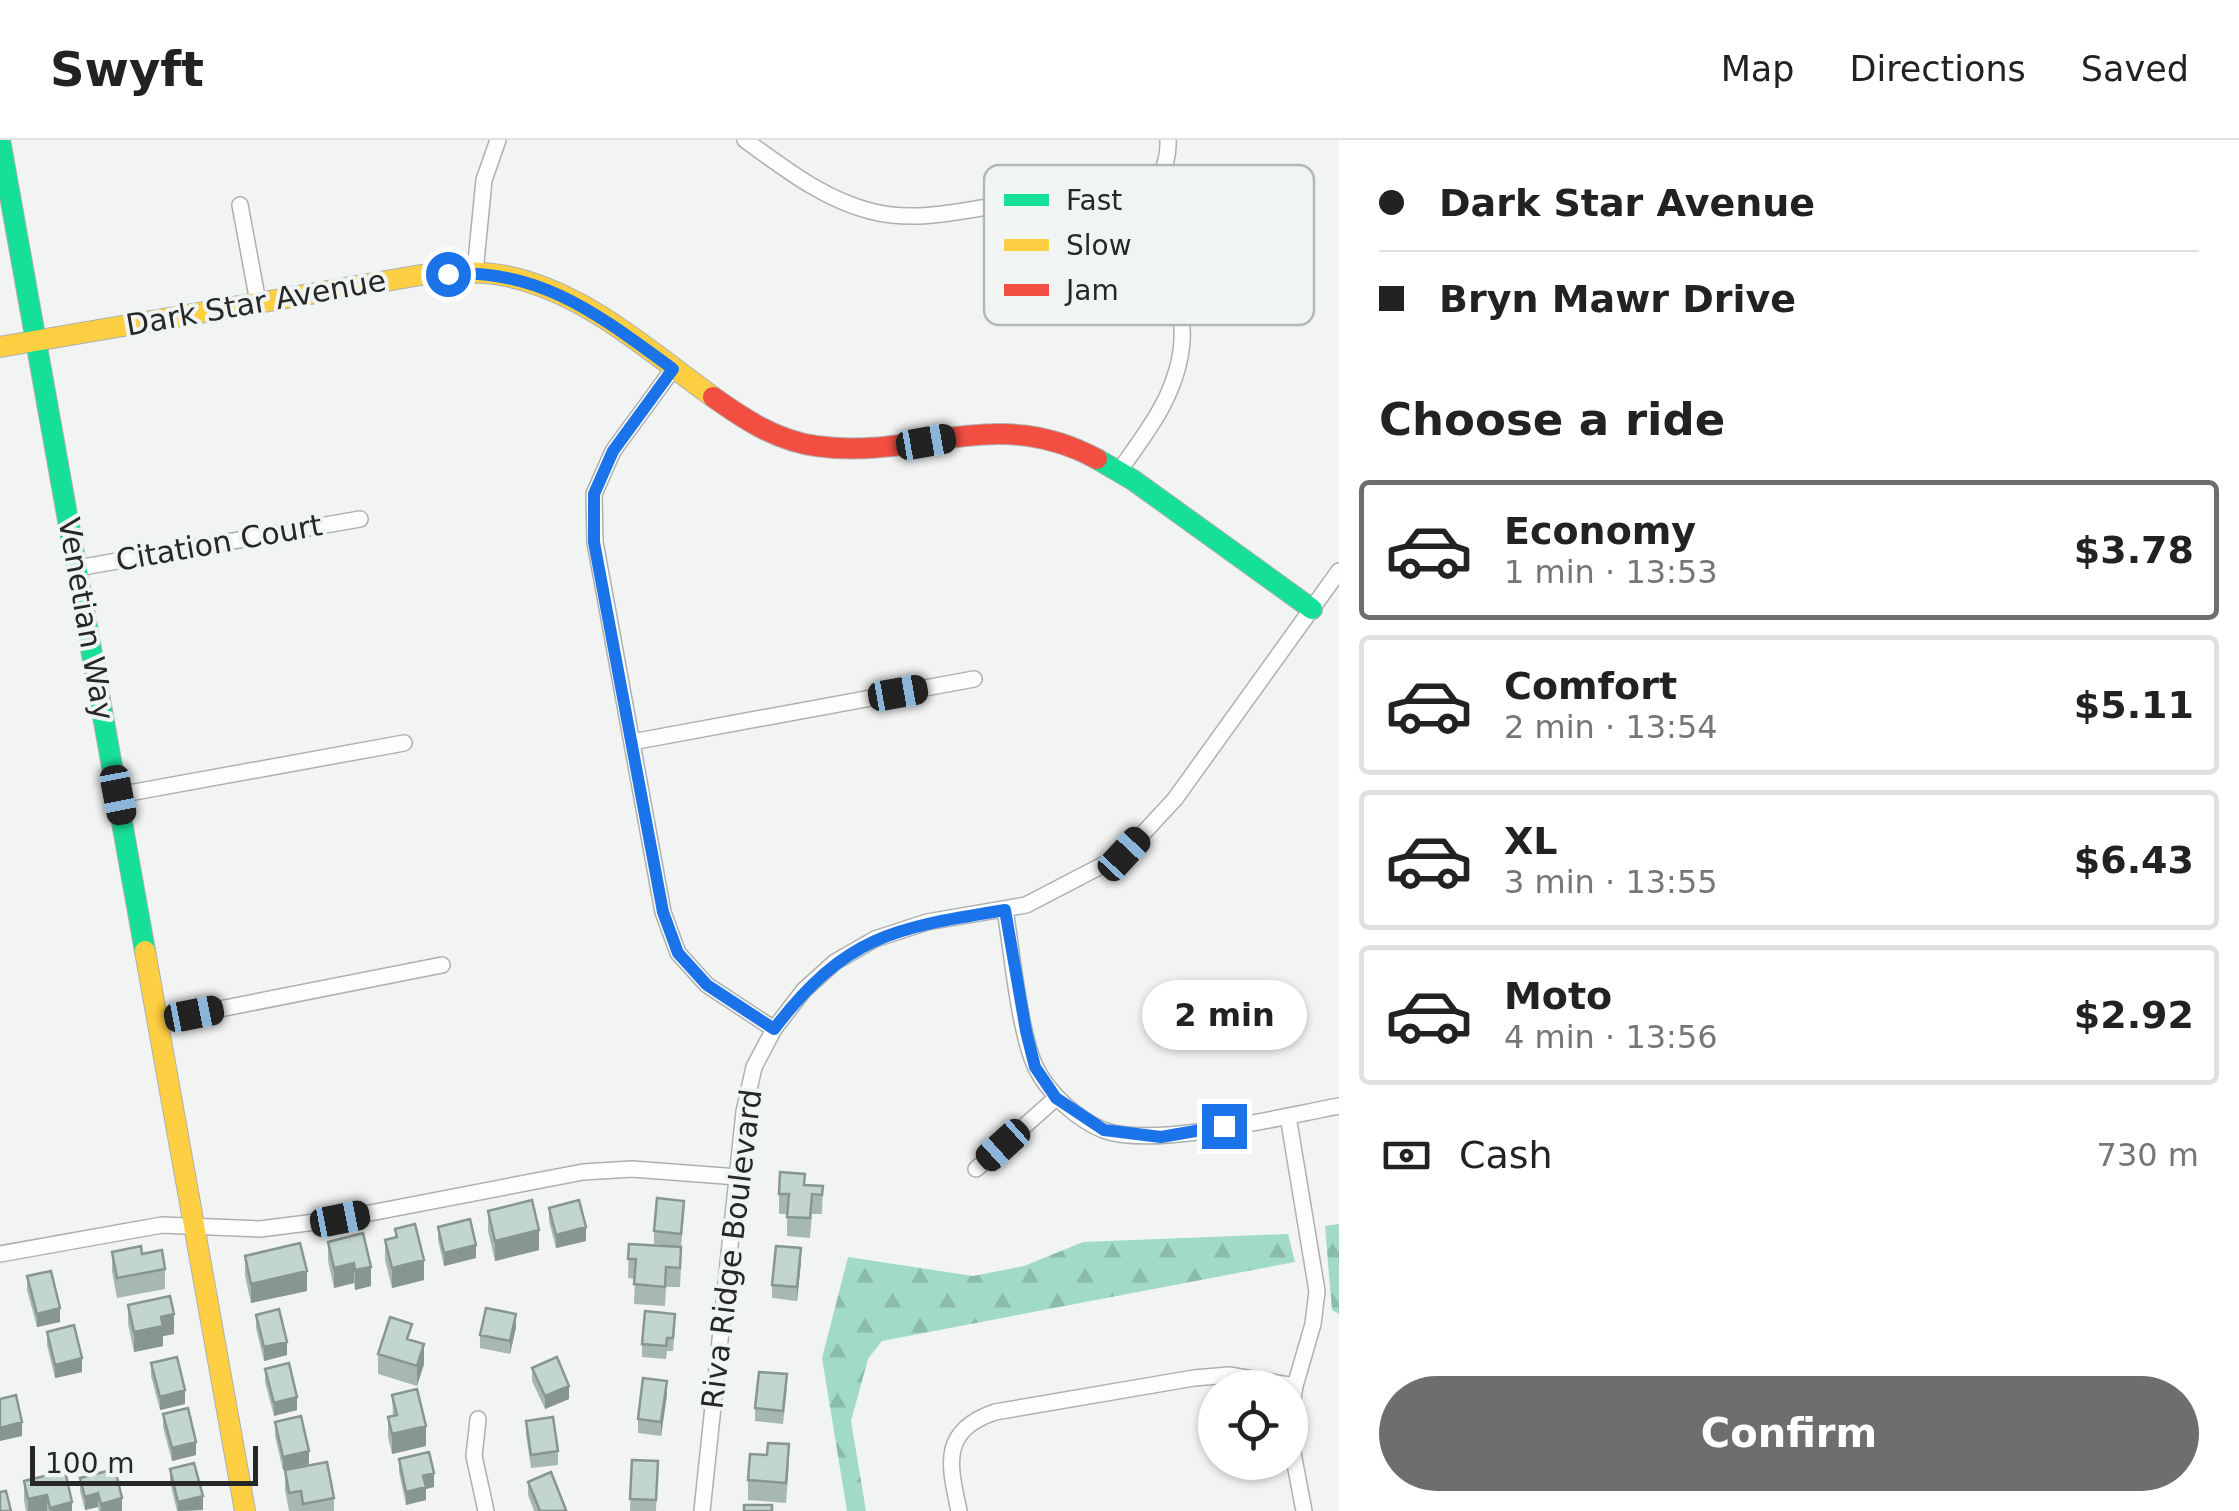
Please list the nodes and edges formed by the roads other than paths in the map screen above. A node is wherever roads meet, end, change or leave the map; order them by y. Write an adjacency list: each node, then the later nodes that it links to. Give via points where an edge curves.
1 (0, 140): 11 (street, Venetian Way)
2 (498, 140): 8 (street, via 484,180)
3 (745, 140): 7 (street, via 797,177 872,212 915,217)
4 (1168, 140): 5 (street)
5 (1163, 165)
6 (240, 205): 9 (street)
7 (984, 208)
8 (474, 272): 9 (street, Dark Star Avenue); 13 (street, Dark Star Avenue, via 567,296)
9 (258, 302): 11 (street, Dark Star Avenue)
10 (1180, 325): 14 (street, via 1182,354 1168,398)
11 (36, 341): 12 (street, Dark Star Avenue); 16 (street, Venetian Way)
12 (0, 347)
13 (673, 369): 14 (street, Dark Star Avenue, via 784,438 833,450 1015,432 1058,441); 20 (street, via 613,451 594,494 594,542)
14 (1120, 470): 18 (street, Dark Star Avenue)
15 (360, 519): 16 (street, Citation Court)
16 (77, 568): 22 (street, Venetian Way)
17 (1339, 571): 18 (street, Riva Ridge Boulevard)
18 (1312, 609): 23 (street, Riva Ridge Boulevard, via 1175,799 1124,854)
19 (974, 679): 20 (street)
20 (632, 742): 26 (street, via 663,912 678,953 707,985)
21 (404, 743): 22 (street)
22 (118, 795): 25 (street, Venetian Way)
23 (1005, 910): 26 (street, Riva Ridge Boulevard, via 928,922 876,939 804,990); 27 (street, via 1035,1067)
24 (442, 965): 25 (street)
25 (159, 1021): 32 (street, Venetian Way)
26 (774, 1029): 31 (street, Riva Ridge Boulevard, via 754,1067)
27 (1056, 1098): 29 (street, via 1104,1130 1161,1137); 30 (street)
28 (1339, 1106): 29 (street)
29 (1288, 1116): 34 (street, via 1317,1291)
30 (976, 1169)
31 (738, 1178): 32 (street, via 583,1172 340,1219 260,1229); 40 (street, Riva Ridge Boulevard)
32 (194, 1224): 33 (street); 38 (street, Venetian Way)
33 (0, 1254)
34 (1300, 1370)
35 (1198, 1378): 41 (street, via 975,1419 959,1433 951,1454)
36 (478, 1420): 39 (street, via 474,1456)
37 (1298, 1480): 42 (street)
38 (245, 1511)
39 (486, 1511)
40 (702, 1511)
41 (958, 1511)
42 (1304, 1511)

